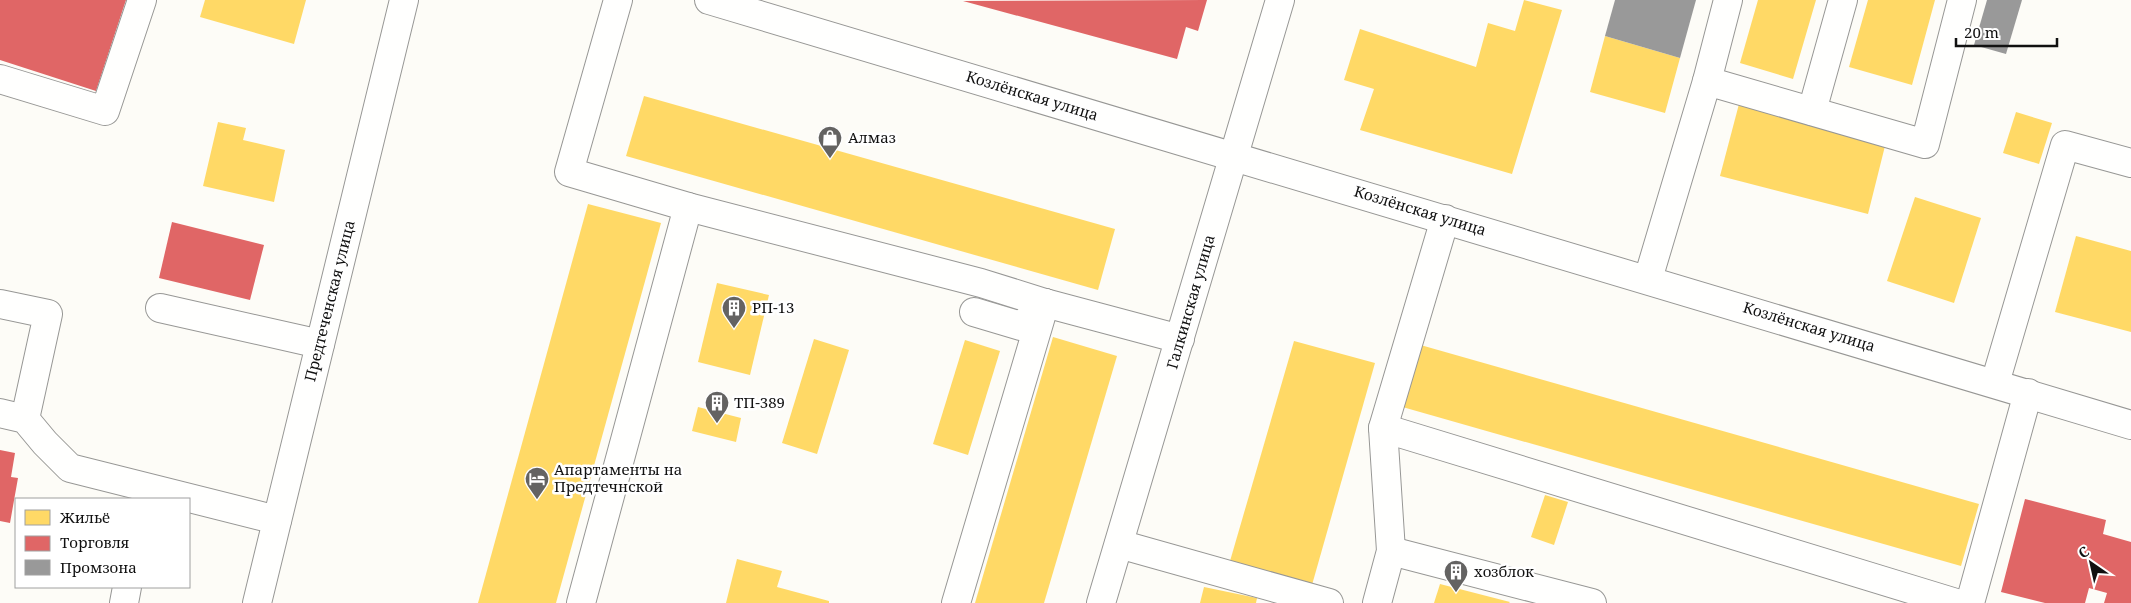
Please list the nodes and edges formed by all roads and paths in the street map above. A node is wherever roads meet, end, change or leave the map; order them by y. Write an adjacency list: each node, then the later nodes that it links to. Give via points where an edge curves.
1 (142, 0): 9 (street, via 105,111)
2 (404, 0): 22 (street, Предтеченская улица)
3 (618, 0): 14 (street, via 569,172)
4 (709, 0): 12 (street, Козлёнская улица)
5 (1280, 0): 12 (street, Галкинская улица)
6 (1728, 0): 10 (street)
7 (1843, 0): 11 (street)
8 (1962, 0): 11 (street, via 1926,144)
9 (0, 79)
10 (1707, 81): 11 (street); 16 (street)
11 (1812, 111)
12 (1234, 155): 15 (street, Козлёнская улица); 21 (street, Галкинская улица)
13 (2131, 163): 23 (street, via 2066,144)
14 (688, 207): 17 (street, via 981,283); 39 (street)
15 (1445, 219): 16 (street, Козлёнская улица); 27 (street)
16 (1648, 280): 23 (street, Козлёнская улица)
17 (1045, 303): 20 (street, via 1021,326); 21 (street); 40 (street)
18 (0, 304): 25 (street, via 48,314)
19 (160, 308): 22 (street)
20 (974, 312)
21 (1180, 339): 32 (street, Галкинская улица)
22 (320, 344): 31 (street, Предтеченская улица)
23 (1995, 383): 24 (street, Козлёнская улица)
24 (2028, 393): 26 (street, Козлёнская улица); 34 (street)
25 (13, 416): 28 (street, via 70,468)
26 (2131, 425)
27 (1383, 428): 33 (street); 36 (street)
28 (149, 494): 29 (street)
29 (169, 498)
30 (190, 502): 31 (street)
31 (277, 520): 38 (street, Предтеченская улица)
32 (1119, 544): 41 (street, Галкинская улица); 42 (street)
33 (1391, 551): 43 (street); 44 (street)
34 (1977, 577): 36 (street); 45 (street)
35 (127, 588): 37 (street)
36 (1946, 600)
37 (124, 603)
38 (256, 603)
39 (581, 603)
40 (956, 603)
41 (1102, 603)
42 (1330, 603)
43 (1377, 603)
44 (1592, 603)
45 (1970, 603)

